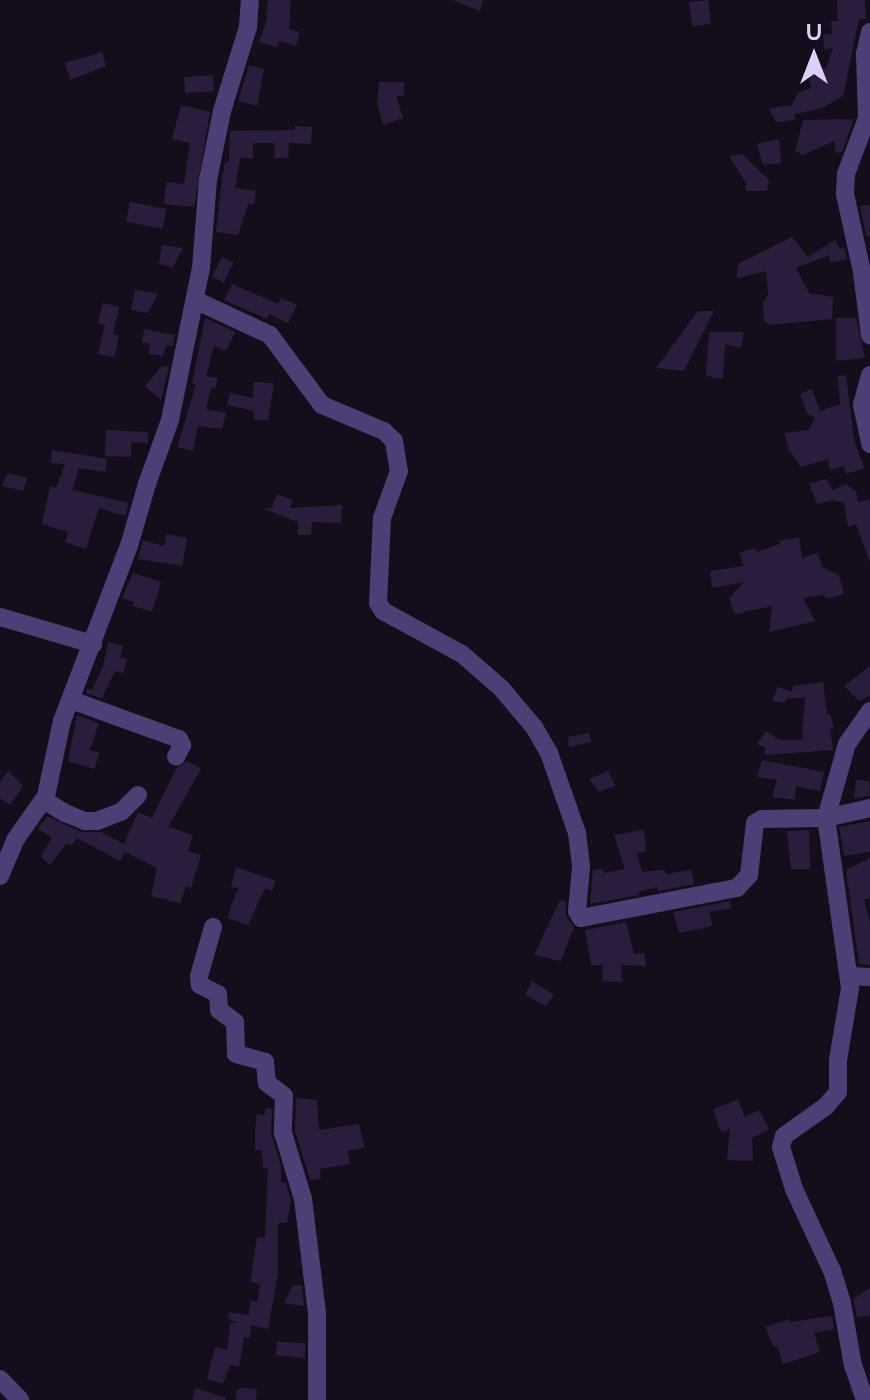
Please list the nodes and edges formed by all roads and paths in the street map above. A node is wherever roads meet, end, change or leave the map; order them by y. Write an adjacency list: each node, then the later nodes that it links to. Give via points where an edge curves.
1 (250, 0): 4 (street, via 248,27 208,180)
2 (870, 32): 3 (street, via 865,54)
3 (869, 97): 5 (street, via 845,194)
4 (195, 300): 9 (street, via 170,420); 16 (street, via 270,335 322,405 384,431 394,441 399,471 382,518 378,603 383,611 462,654 534,727 549,753 577,833 578,916 587,919 737,888 749,875 755,823)
5 (870, 335)
6 (870, 375): 7 (street, via 862,405)
7 (868, 435)
8 (0, 617): 9 (street)
9 (93, 644): 10 (street)
10 (71, 700): 12 (street, via 179,739); 14 (street)
11 (870, 711): 16 (street, via 847,744)
12 (176, 757)
13 (138, 795): 14 (street, via 121,812 97,821 75,817)
14 (44, 800): 17 (street, via 15,840)
15 (870, 808): 16 (street)
16 (826, 818): 19 (street)
17 (0, 876)
18 (213, 927): 23 (street, via 200,985 218,994 219,1010 235,1022 236,1054 265,1062 267,1083 284,1096 283,1133 303,1199 317,1313)
19 (849, 976): 20 (street); 24 (street, via 838,1092 784,1136 781,1147 832,1271)
20 (870, 977)
21 (0, 1379): 22 (street)
22 (20, 1400)
23 (317, 1400)
24 (865, 1400)

